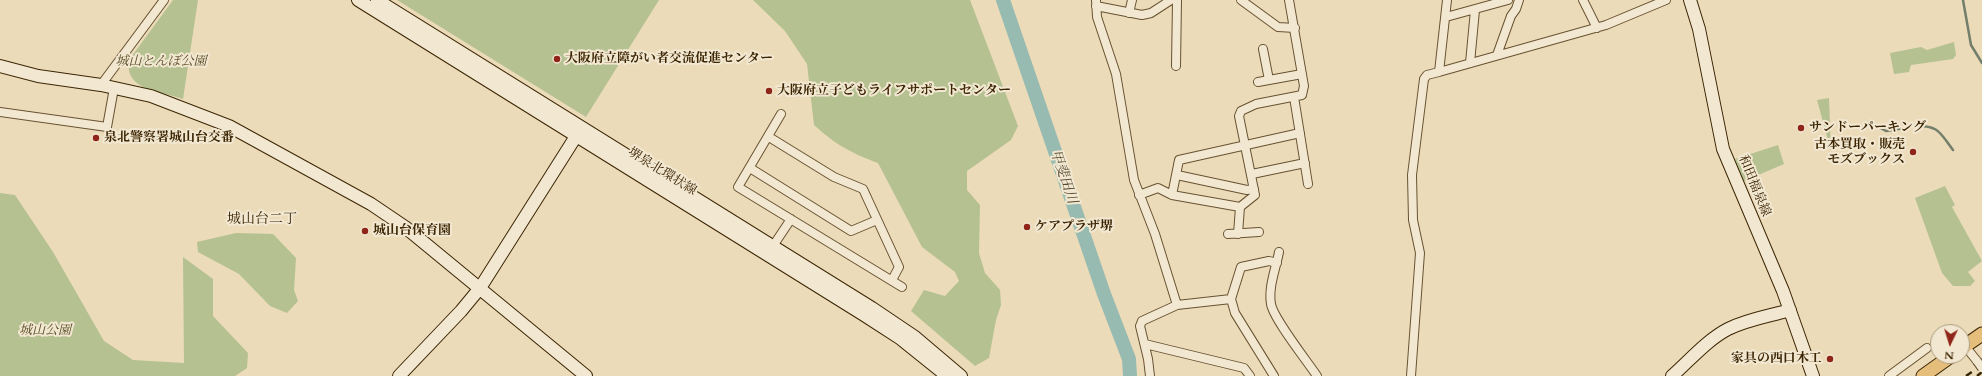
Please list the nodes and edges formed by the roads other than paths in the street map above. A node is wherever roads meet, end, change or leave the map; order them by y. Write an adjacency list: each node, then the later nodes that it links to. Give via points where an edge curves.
1 (164, 0): 32 (street)
2 (358, 0): 37 (main road, 堺泉北環状線)
3 (376, 0): 37 (main road, 堺泉北環状線)
4 (1132, 0): 19 (street)
5 (1171, 0): 19 (street, via 1151,13)
6 (1178, 0): 27 (street)
7 (1241, 0): 17 (street)
8 (1250, 0): 17 (street)
9 (1289, 0): 21 (street)
10 (1448, 0): 20 (street)
11 (1508, 0): 18 (street)
12 (1519, 0): 24 (street)
13 (1583, 0): 22 (street)
14 (1690, 0): 63 (main road, 和田福泉線, via 1699,29 1723,149)
15 (1662, 1): 22 (street)
16 (1096, 3): 19 (street); 47 (street, via 1097,17 1116,74)
17 (1251, 9): 21 (street, via 1278,27)
18 (1475, 10): 20 (street); 25 (street)
19 (1130, 13)
20 (1446, 17): 28 (street)
21 (1295, 28): 29 (street)
22 (1597, 28): 24 (street)
23 (1264, 49): 30 (street)
24 (1497, 55): 25 (street)
25 (1470, 63): 28 (street)
26 (0, 66): 32 (main road, via 50,78)
27 (1176, 66)
28 (1439, 72): 79 (street, via 1427,75 1424,79 1412,175 1413,220 1420,253)
29 (1302, 74): 30 (street); 34 (street, via 1302,95)
30 (1269, 80): 31 (street)
31 (1258, 82)
32 (101, 85): 33 (main road)
33 (114, 88): 35 (street, via 107,127); 60 (main road, via 151,96 229,126 371,204 405,227)
34 (1294, 97): 38 (street); 40 (street, via 1256,104 1241,110 1239,116)
35 (0, 112)
36 (781, 114): 39 (street)
37 (580, 132): 55 (main road, 堺泉北環状線); 60 (main road); 71 (main road, 堺泉北環状線, via 902,339)
38 (1300, 133): 40 (street); 41 (street)
39 (769, 137): 42 (street); 51 (street, via 834,178 863,189)
40 (1245, 145): 43 (street); 44 (street, via 1179,160)
41 (1305, 163): 43 (street); 45 (street)
42 (750, 168): 50 (street, via 738,187); 51 (street, via 852,231)
43 (1252, 174): 46 (street)
44 (1177, 175): 46 (street, via 1247,190); 48 (street)
45 (1308, 184)
46 (1254, 189): 49 (street, via 1255,196)
47 (1139, 195): 48 (street, via 1158,188); 62 (street, via 1155,234)
48 (1172, 195): 49 (street)
49 (1240, 207): 54 (street)
50 (791, 219): 55 (street); 58 (street)
51 (877, 220): 58 (street, via 899,267)
52 (1259, 232): 54 (street)
53 (1228, 234): 54 (street)
54 (1238, 234)
55 (773, 246): 71 (main road, 堺泉北環状線, via 915,337)
56 (1279, 252): 57 (street)
57 (1277, 263): 61 (street, via 1269,261 1241,267); 78 (street, via 1271,305)
58 (892, 280): 59 (street)
59 (902, 287)
60 (480, 288): 72 (main road, via 461,312); 73 (main road)
61 (1231, 299): 62 (street); 77 (street, via 1239,323)
62 (1177, 305): 66 (street, via 1142,321 1140,326)
63 (1790, 310): 80 (main road, via 1729,328); 81 (main road, 和田福泉線)
64 (1982, 334): 65 (main road)
65 (1970, 343)
66 (1145, 344): 75 (street); 76 (street, via 1244,368)
67 (1927, 348): 82 (street)
68 (1970, 354): 70 (street)
69 (1940, 364): 83 (main road)
70 (1980, 365)
71 (945, 372): 74 (main road, 堺泉北環状線)
72 (399, 376)
73 (586, 376)
74 (961, 376)
75 (1150, 376)
76 (1250, 376)
77 (1274, 376)
78 (1317, 376)
79 (1411, 376)
80 (1672, 376)
81 (1813, 376)
82 (1889, 376)
83 (1923, 376)

